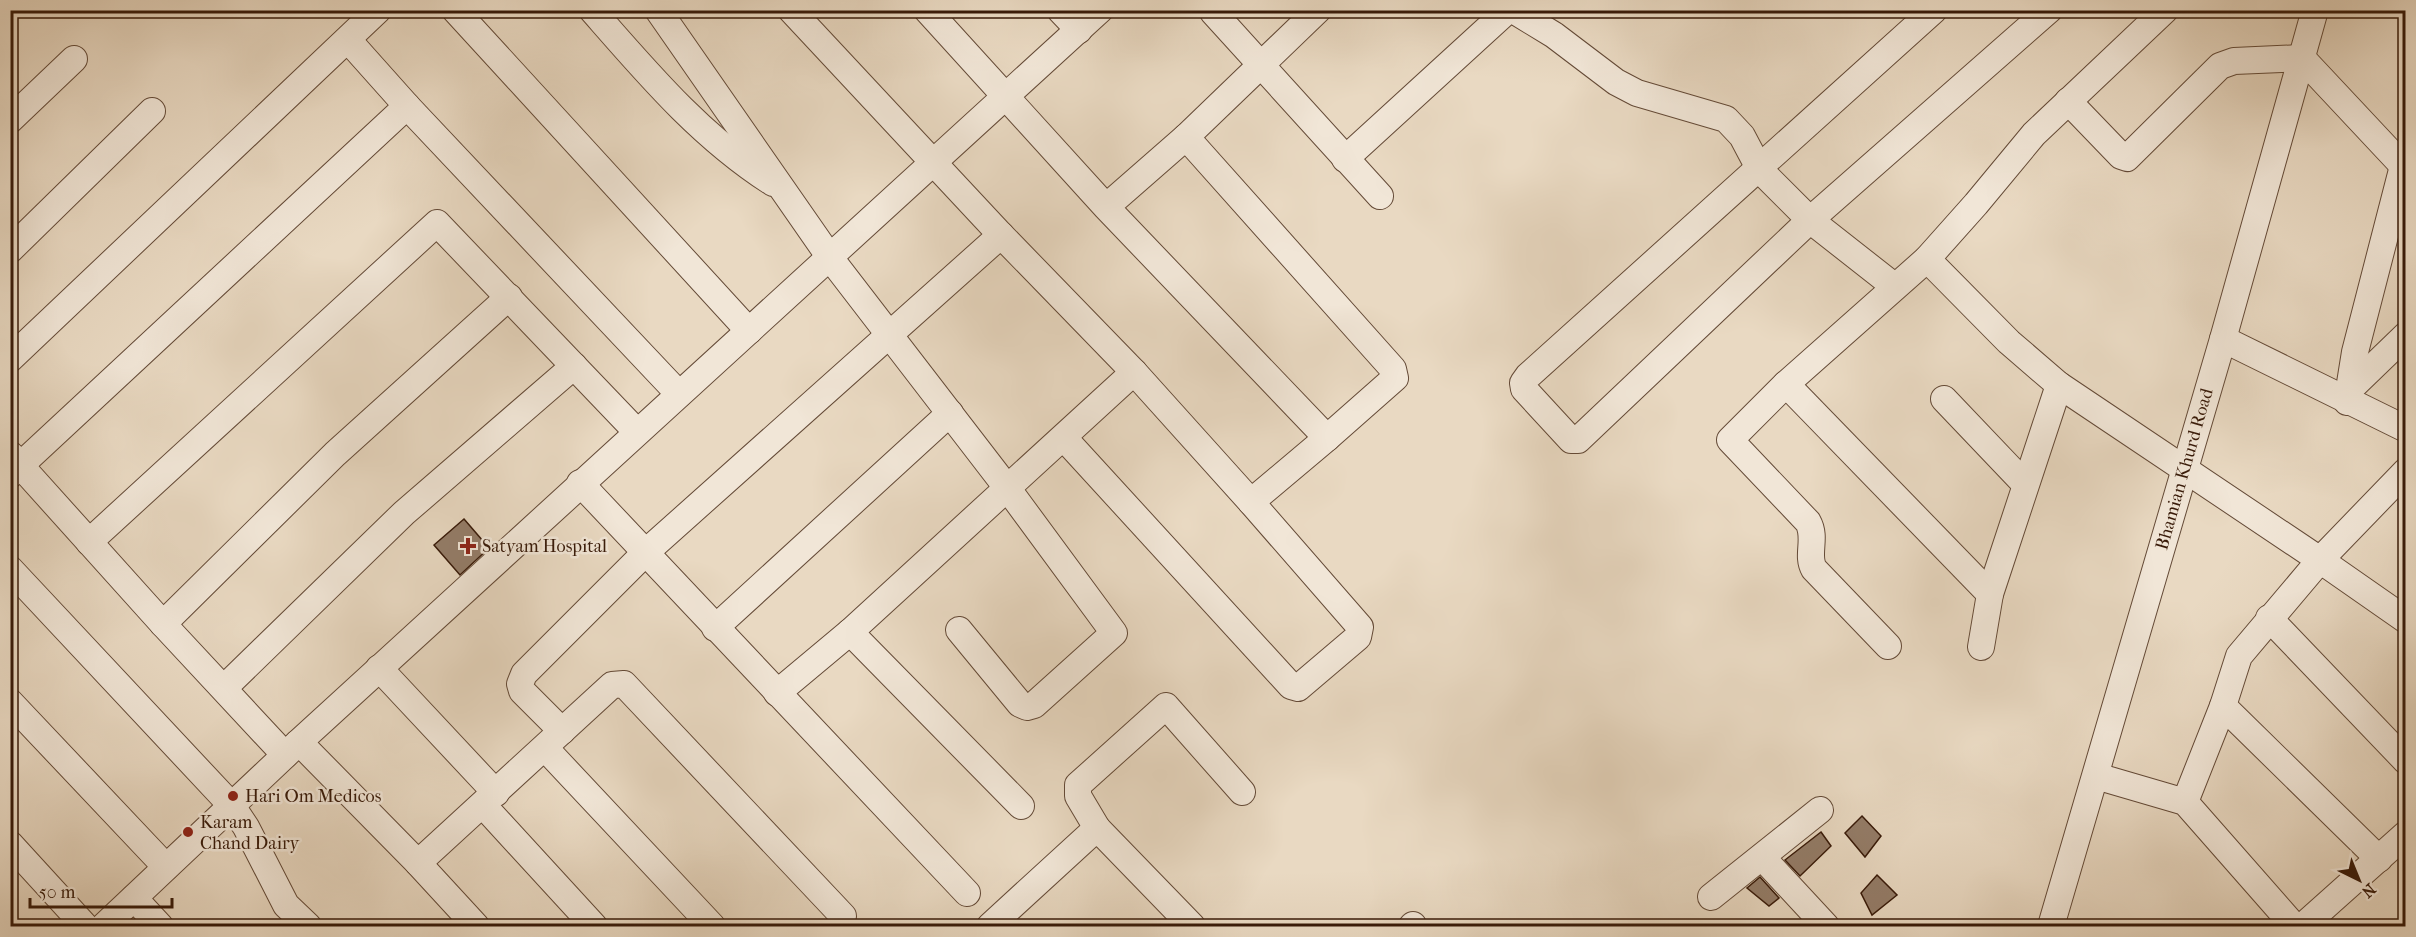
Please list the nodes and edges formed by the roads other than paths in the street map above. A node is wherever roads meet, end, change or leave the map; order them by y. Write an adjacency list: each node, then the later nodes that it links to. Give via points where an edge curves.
1 (378, 10): 18 (street)
2 (454, 10): 42 (street)
3 (592, 10): 32 (street, via 672,100 723,149)
4 (658, 10): 32 (street)
5 (792, 10): 29 (street)
6 (927, 10): 22 (street)
7 (1060, 10): 17 (street)
8 (1100, 10): 17 (street)
9 (1318, 10): 21 (street)
10 (1508, 10): 28 (street)
11 (1513, 10): 31 (street, via 1629,89 1726,119 1742,136)
12 (1934, 10): 31 (street)
13 (2049, 10): 35 (street)
14 (2165, 10): 23 (street)
15 (2315, 10): 19 (street, Bhamian Khurd Road)
16 (1213, 12): 21 (street)
17 (1079, 30): 22 (street)
18 (349, 41): 24 (street); 46 (street)
19 (2302, 57): 23 (street, via 2234,61 2220,66 2127,158); 30 (street); 45 (street, Bhamian Khurd Road)
20 (74, 59): 26 (street)
21 (1262, 66): 27 (street); 28 (street)
22 (1007, 96): 29 (street); 34 (street)
23 (2068, 101): 39 (street, via 2018,151)
24 (406, 106): 51 (street); 59 (street)
25 (152, 111): 37 (street)
26 (10, 120)
27 (1186, 137): 34 (street); 58 (street, via 1395,371 1392,381)
28 (1345, 159): 33 (street)
29 (935, 162): 36 (street); 38 (street)
30 (2404, 168): 52 (street, via 2355,352)
31 (1760, 170): 35 (street); 35 (street, via 1523,383 1524,389 1571,440 1578,441)
32 (784, 190): 38 (street)
33 (1380, 196)
34 (1106, 207): 58 (street)
35 (1810, 220): 40 (street)
36 (1001, 235): 43 (street); 48 (street)
37 (10, 250)
38 (831, 259): 42 (street); 43 (street)
39 (1927, 259): 40 (street); 50 (street, via 2009,342)
40 (1894, 286): 49 (street)
41 (509, 297): 47 (street); 66 (street, via 440,224 434,224); 73 (street, via 335,454)
42 (749, 331): 51 (street)
43 (889, 334): 54 (street); 67 (street)
44 (2406, 335): 52 (street)
45 (2223, 339): 52 (street); 60 (street, Bhamian Khurd Road)
46 (10, 359)
47 (574, 366): 56 (street); 80 (street, via 404,513)
48 (1134, 372): 57 (street); 65 (street)
49 (1786, 384): 70 (street); 77 (street, via 1732,436 1730,443 1808,522 1814,537 1812,566)
50 (2059, 384): 60 (street); 62 (street)
51 (679, 394): 56 (street)
52 (2348, 396): 55 (street)
53 (1944, 399): 62 (street)
54 (950, 413): 64 (street); 74 (street)
55 (2406, 429)
56 (637, 432): 61 (street)
57 (1064, 438): 64 (street); 65 (street, via 1291,686 1298,688 1358,637 1360,627)
58 (1327, 438): 65 (street)
59 (14, 465): 66 (street)
60 (2184, 468): 68 (street); 87 (street, Bhamian Khurd Road)
61 (580, 483): 67 (street); 79 (street)
62 (2025, 484): 70 (street)
63 (2400, 487): 68 (street)
64 (1008, 489): 75 (street, via 1114,633 1034,705 1027,707 1020,704); 76 (street)
65 (1251, 502)
66 (89, 542): 73 (street)
67 (646, 552): 74 (street); 84 (street, via 521,679 520,688)
68 (2320, 560): 71 (street); 72 (street)
69 (10, 569): 91 (street)
70 (1990, 594): 78 (street)
71 (2269, 618): 83 (street, via 2239,656); 86 (street)
72 (2406, 620)
73 (163, 624): 80 (street)
74 (715, 627): 81 (street)
75 (959, 630)
76 (850, 632): 81 (street); 92 (street)
77 (1888, 646)
78 (1981, 647)
79 (379, 668): 85 (street); 89 (street)
80 (224, 688): 85 (street)
81 (777, 693): 101 (street)
82 (10, 702): 100 (street)
83 (2223, 706): 90 (street); 98 (street)
84 (553, 740): 89 (street); 104 (street, via 612,685 624,684); 111 (street)
85 (292, 748): 91 (street); 99 (street)
86 (2406, 761)
87 (2096, 776): 90 (street); 115 (street, Bhamian Khurd Road)
88 (1242, 792): 94 (street, via 1166,706 1078,784 1078,796)
89 (489, 799): 99 (street); 110 (street)
90 (2185, 802): 116 (street)
91 (232, 806): 100 (street); 108 (street, via 286,905)
92 (1021, 806)
93 (1820, 810): 97 (street)
94 (1097, 828): 112 (street); 113 (street)
95 (2406, 834): 98 (street)
96 (10, 844): 105 (street)
97 (1762, 857): 102 (street); 114 (street)
98 (2379, 859): 117 (street)
99 (418, 863): 109 (street)
100 (166, 867): 103 (street)
101 (967, 893)
102 (1711, 897)
103 (134, 898): 106 (street); 107 (street)
104 (843, 916)
105 (85, 927)
106 (104, 927)
107 (160, 927)
108 (308, 927)
109 (476, 927)
110 (594, 927)
111 (712, 927)
112 (990, 927)
113 (1192, 927)
114 (1826, 927)
115 (2051, 927)
116 (2294, 927)
117 (2302, 927)

